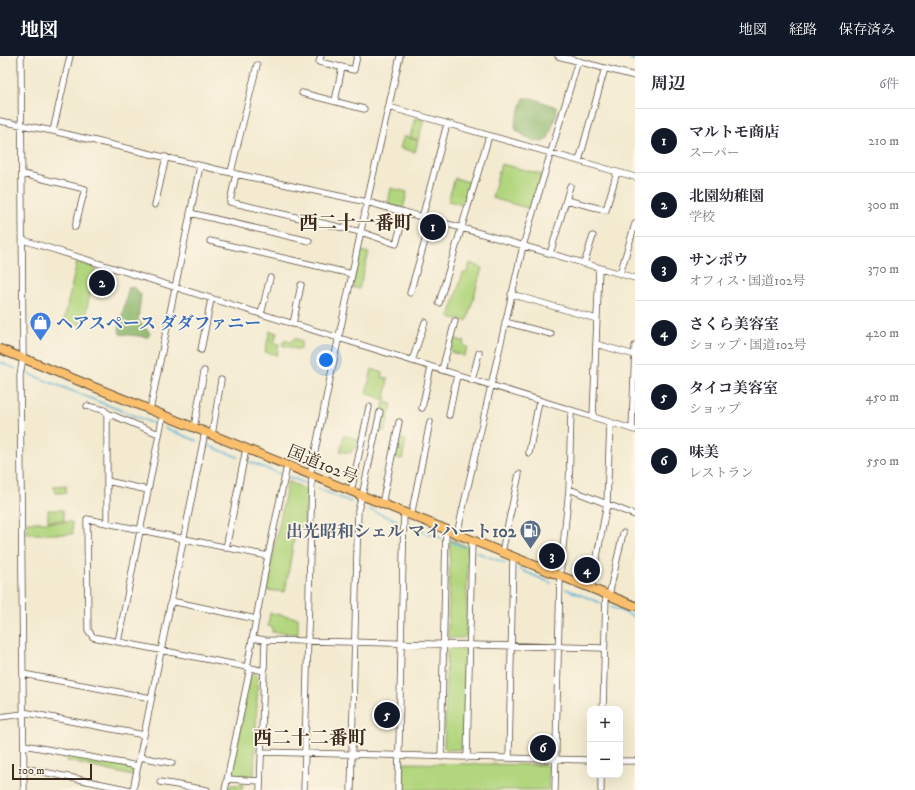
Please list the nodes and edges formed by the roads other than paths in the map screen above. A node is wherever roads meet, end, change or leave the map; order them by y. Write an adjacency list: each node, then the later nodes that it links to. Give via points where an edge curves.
1 (22, 56): 18 (street)
2 (70, 56): 19 (street)
3 (321, 56): 9 (street, via 319,62)
4 (357, 56): 9 (street, via 354,70)
5 (400, 56): 14 (street)
6 (558, 56): 7 (street)
7 (578, 61): 10 (street); 21 (street)
8 (257, 65): 26 (street)
9 (342, 67): 13 (street)
10 (605, 68): 11 (street); 23 (street)
11 (635, 76)
12 (302, 93): 13 (street)
13 (335, 101): 15 (street)
14 (389, 107): 17 (street); 31 (street)
15 (364, 109)
16 (0, 121): 18 (street)
17 (447, 124): 20 (street); 35 (street)
18 (22, 125): 19 (street); 27 (street)
19 (53, 131): 22 (street)
20 (489, 136): 21 (street); 39 (street)
21 (550, 153): 23 (street); 45 (street)
22 (166, 157): 24 (street); 32 (street)
23 (579, 161): 25 (street)
24 (200, 166): 26 (street); 34 (street)
25 (617, 172): 28 (street); 30 (street, via 606,210)
26 (233, 173): 31 (street); 40 (street, via 230,202)
27 (23, 174): 38 (street, via 85,189); 42 (street)
28 (635, 177)
29 (570, 186): 30 (street)
30 (566, 200): 46 (street)
31 (367, 202): 33 (street); 40 (street)
32 (155, 205)
33 (405, 212): 35 (street); 40 (street, via 396,244)
34 (190, 213): 44 (street); 54 (street)
35 (422, 218): 36 (street)
36 (432, 220): 39 (street); 55 (street)
37 (635, 224): 50 (street)
38 (75, 227)
39 (462, 228): 45 (street); 58 (street)
40 (361, 232): 49 (street)
41 (593, 236): 47 (street)
42 (23, 240): 54 (street); 73 (street)
43 (210, 241): 49 (street)
44 (309, 241)
45 (523, 246): 46 (street); 56 (street)
46 (550, 254): 47 (street)
47 (584, 264): 48 (street)
48 (599, 268): 50 (street); 60 (street)
49 (352, 274): 66 (street)
50 (620, 274): 52 (street)
51 (270, 278): 59 (street)
52 (635, 278)
53 (301, 285): 64 (street)
54 (175, 288): 57 (street); 86 (street)
55 (410, 293)
56 (511, 294): 60 (street); 63 (street)
57 (211, 299): 59 (street); 70 (street)
58 (439, 303)
59 (261, 314): 64 (street)
60 (597, 319): 67 (street)
61 (456, 321): 76 (street)
62 (425, 322): 74 (street)
63 (505, 322): 65 (street); 81 (street)
64 (293, 324): 66 (street)
65 (551, 334)
66 (339, 338): 74 (street); 104 (street)
67 (596, 344): 72 (street); 92 (street)
68 (635, 346): 72 (street)
69 (0, 349): 73 (highway, 国道102号)
70 (201, 350)
71 (479, 353): 80 (street)
72 (635, 355): 97 (street)
73 (23, 358): 86 (highway, 国道102号); 145 (street, via 20,375)
74 (412, 361): 75 (street)
75 (431, 367): 76 (street); 85 (street)
76 (442, 370): 78 (street)
77 (204, 371): 96 (street)
78 (457, 376): 80 (street); 91 (street)
79 (221, 380): 99 (street)
80 (472, 380): 81 (street)
81 (491, 386): 82 (street); 118 (street)
82 (539, 401): 87 (street); 101 (street)
83 (87, 406): 89 (street, via 104,410)
84 (369, 407): 108 (street)
85 (422, 408)
86 (150, 410): 90 (highway, 国道102号)
87 (572, 411): 92 (street); 106 (street)
88 (380, 412): 109 (street)
89 (106, 413): 98 (street); 105 (street)
90 (163, 415): 96 (highway, 国道102号); 98 (street)
91 (449, 415)
92 (593, 417): 95 (street)
93 (399, 422): 110 (street)
94 (430, 422): 112 (street)
95 (610, 423): 97 (street); 111 (street)
96 (194, 428): 99 (highway, 国道102号)
97 (633, 430)
98 (159, 434): 107 (street)
99 (208, 434): 100 (highway, 国道102号); 119 (street)
100 (246, 449): 102 (highway, 国道102号); 121 (street)
101 (529, 453)
102 (287, 466): 104 (highway, 国道102号); 123 (street)
103 (519, 474): 122 (street)
104 (311, 475): 108 (highway, 国道102号); 133 (street)
105 (107, 481): 107 (street); 114 (street)
106 (569, 489): 111 (street); 125 (street)
107 (148, 490): 115 (street)
108 (351, 492): 109 (highway, 国道102号)
109 (362, 496): 110 (highway, 国道102号); 135 (street, via 358,510)
110 (382, 504): 112 (highway, 国道102号)
111 (607, 504): 113 (street); 126 (street)
112 (408, 514): 116 (highway, 国道102号); 136 (street)
113 (635, 515)
114 (107, 523): 115 (street); 134 (street, via 87,519 88,630 93,637)
115 (141, 530): 119 (street); 134 (street)
116 (446, 530): 118 (highway, 国道102号); 137 (street)
117 (623, 533): 127 (street)
118 (457, 534): 120 (highway, 国道102号)
119 (184, 539): 121 (street); 128 (street)
120 (472, 540): 122 (highway, 国道102号); 138 (street)
121 (226, 548): 123 (street)
122 (502, 552): 124 (highway, 国道102号)
123 (268, 556): 130 (street)
124 (513, 557): 125 (highway, 国道102号); 139 (street)
125 (560, 576): 126 (highway, 国道102号); 140 (street)
126 (591, 588): 127 (highway, 国道102号)
127 (608, 595): 129 (highway, 国道102号); 141 (street)
128 (171, 601): 130 (street); 142 (street)
129 (635, 606)
130 (256, 619): 131 (street)
131 (253, 638): 132 (street); 143 (street)
132 (265, 640): 133 (street); 144 (street)
133 (307, 641): 135 (street); 153 (street)
134 (118, 642): 142 (street)
135 (354, 643): 136 (street); 154 (street)
136 (401, 643): 137 (street); 155 (street)
137 (444, 645): 138 (street); 157 (street)
138 (469, 645): 139 (street); 158 (street)
139 (512, 646): 140 (street); 159 (street)
140 (558, 647): 141 (street); 160 (street)
141 (604, 648): 147 (street)
142 (161, 650): 143 (street); 146 (street)
143 (248, 667): 144 (street); 168 (street)
144 (264, 670): 152 (street)
145 (23, 674): 146 (street); 148 (street)
146 (151, 698): 150 (street)
147 (603, 706)
148 (24, 713): 149 (street); 150 (street); 151 (street)
149 (0, 717)
150 (144, 735): 156 (street)
151 (24, 745): 165 (street); 166 (street)
152 (261, 752): 153 (street); 169 (street)
153 (306, 754): 154 (street); 176 (street)
154 (352, 755): 155 (street); 177 (street)
155 (399, 756): 157 (street); 178 (street)
156 (140, 757): 164 (street); 165 (street)
157 (441, 757): 158 (street)
158 (467, 758): 159 (street)
159 (509, 758): 160 (street)
160 (556, 759): 161 (street); 179 (street)
161 (587, 760)
162 (623, 761): 163 (street)
163 (635, 761)
164 (172, 763)
165 (138, 766): 172 (street)
166 (24, 768): 171 (street); 172 (street)
167 (601, 778): 180 (street)
168 (227, 779): 169 (street); 174 (street)
169 (260, 781): 175 (street)
170 (160, 782): 173 (street)
171 (24, 790)
172 (132, 790)
173 (207, 790)
174 (225, 790)
175 (260, 790)
176 (304, 790)
177 (351, 790)
178 (398, 790)
179 (555, 790)
180 (601, 790)

